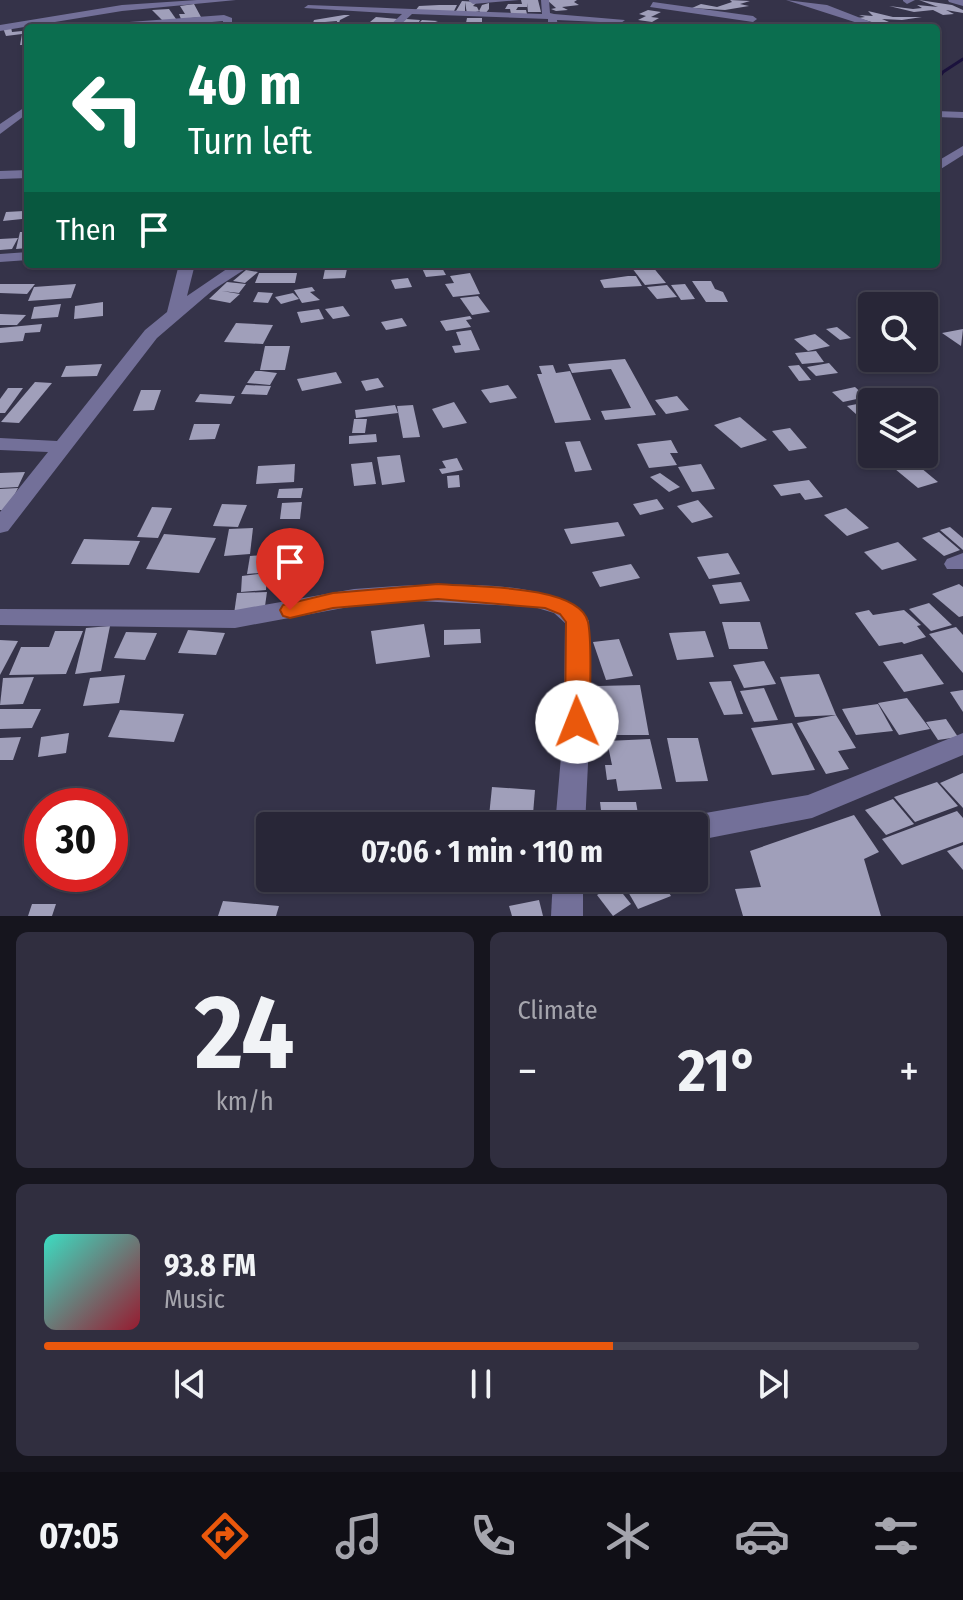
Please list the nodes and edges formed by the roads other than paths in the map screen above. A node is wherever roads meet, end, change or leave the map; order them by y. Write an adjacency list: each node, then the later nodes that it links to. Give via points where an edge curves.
1 (232, 0): 7 (street)
2 (515, 0): 6 (street)
3 (545, 0): 14 (street)
4 (790, 0): 20 (street)
5 (952, 0): 9 (street)
6 (473, 1)
7 (198, 2): 15 (street, via 133,7)
8 (657, 3): 11 (street); 13 (street)
9 (963, 3)
10 (308, 8): 12 (street)
11 (642, 10)
12 (410, 12): 14 (street); 18 (street)
13 (753, 19)
14 (552, 23): 19 (street, via 626,18)
15 (64, 24)
16 (158, 24): 17 (street, via 228,18)
17 (227, 24)
18 (396, 24)
19 (618, 24)
20 (871, 24)
21 (24, 26): 22 (street)
22 (0, 28)
23 (24, 109): 25 (street)
24 (24, 111): 28 (street)
25 (0, 113)
26 (940, 114): 27 (street)
27 (963, 115)
28 (0, 130)
29 (963, 150): 30 (street)
30 (940, 165)
31 (24, 174): 32 (street)
32 (0, 175)
33 (24, 256): 34 (street)
34 (0, 258)
35 (186, 268): 37 (street)
36 (238, 268): 37 (street)
37 (175, 312): 39 (street, via 151,334)
38 (0, 444): 39 (street)
39 (64, 447): 40 (street)
40 (0, 526)
41 (0, 617): 43 (street, via 235,619 333,600 438,591 547,601 568,609 577,621)
42 (963, 744): 44 (street, via 812,806)
43 (571, 812)
44 (708, 825)
45 (568, 892): 46 (street)
46 (567, 916)

